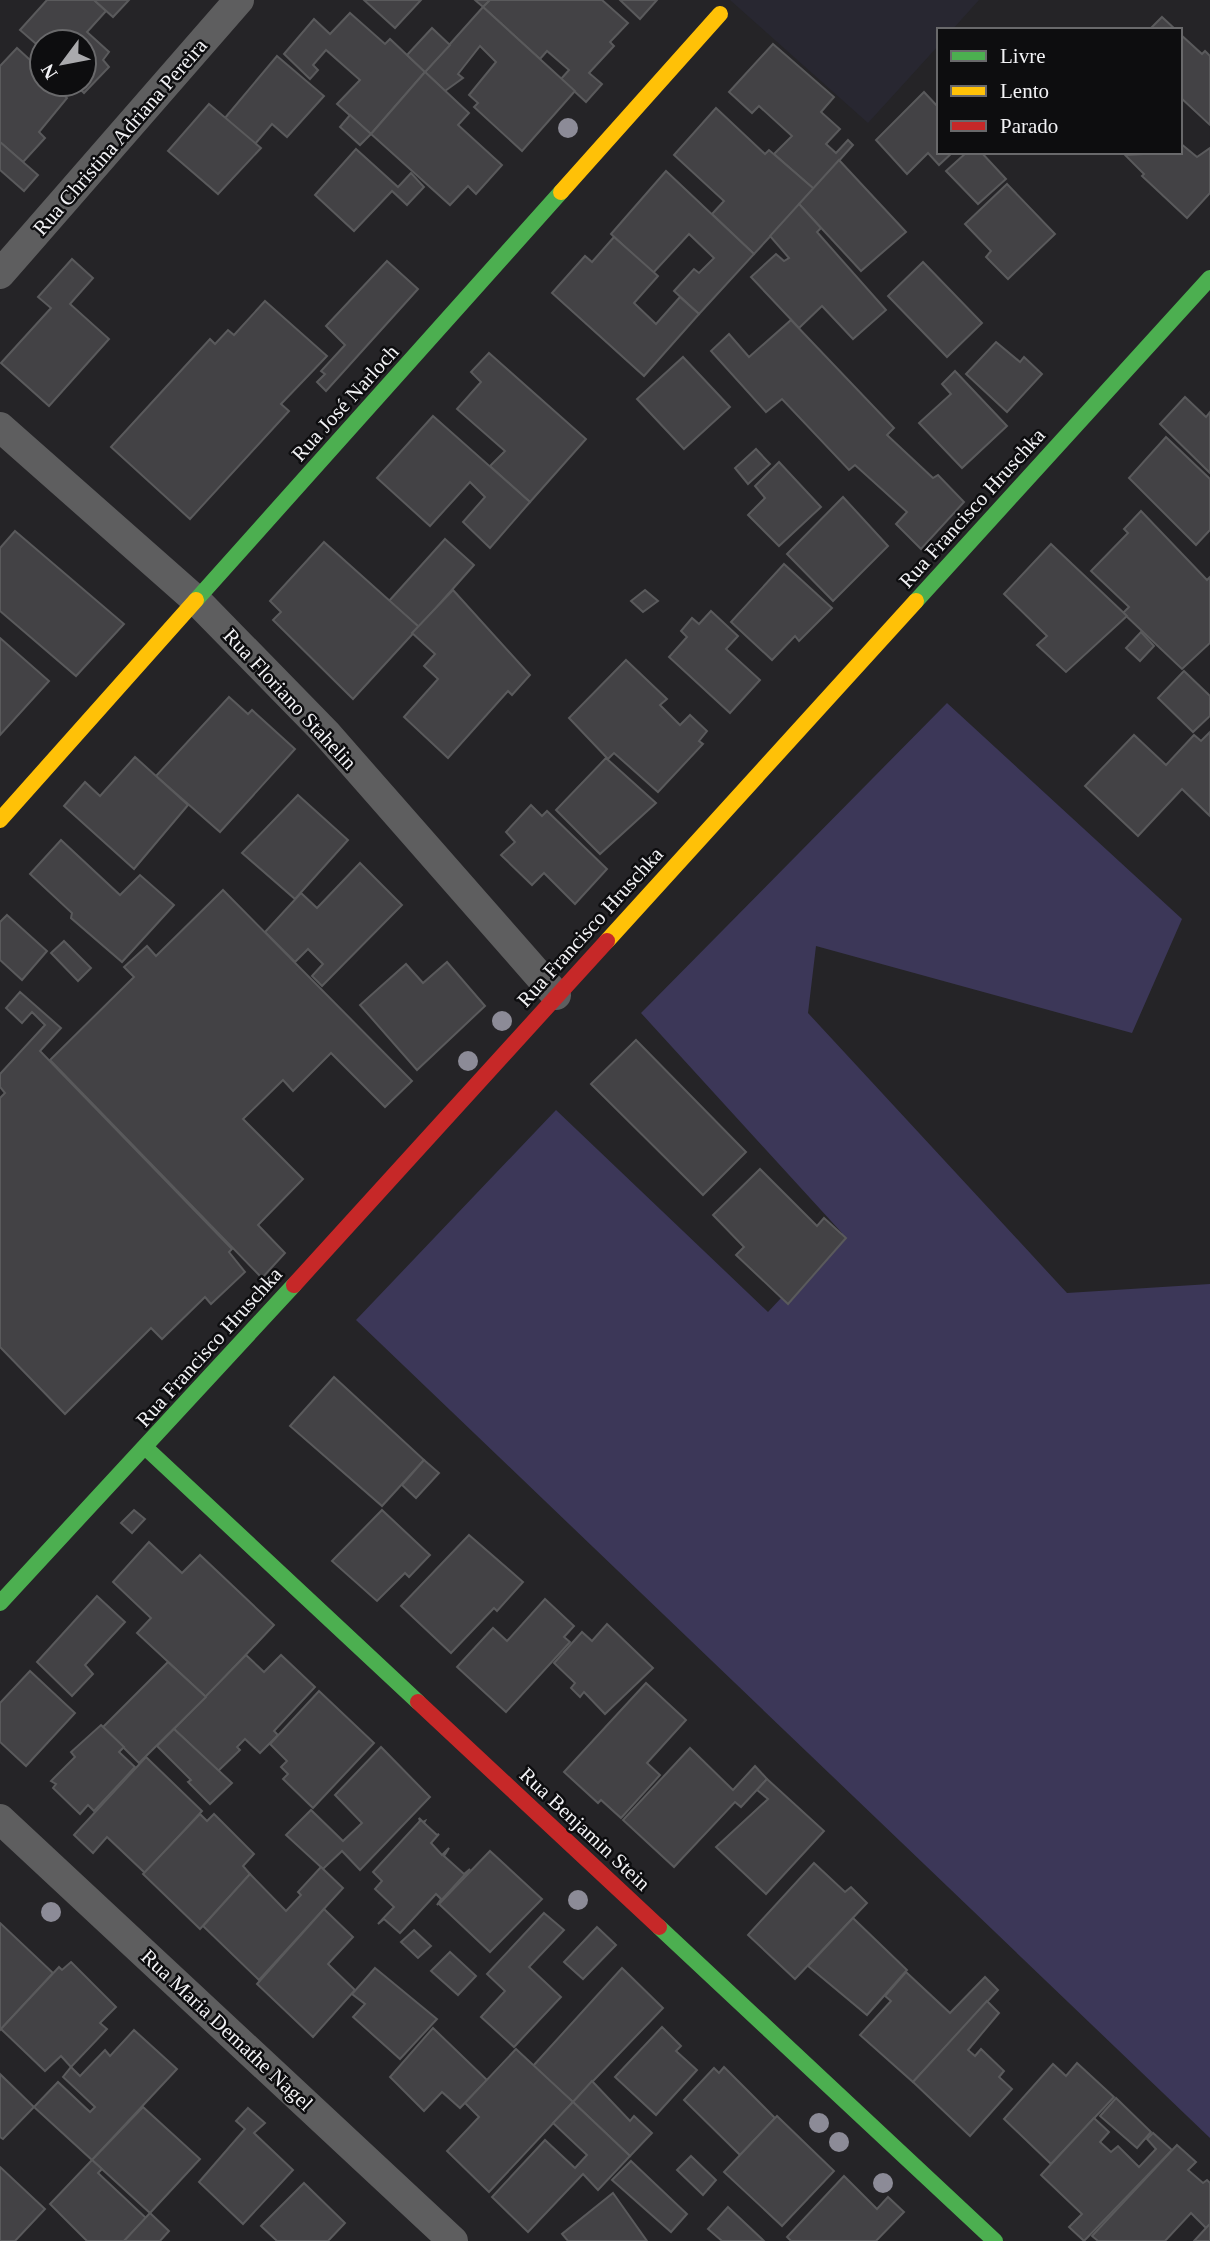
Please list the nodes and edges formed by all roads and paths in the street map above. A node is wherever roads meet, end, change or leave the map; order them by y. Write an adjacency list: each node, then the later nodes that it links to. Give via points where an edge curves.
1 (239, 0): 3 (street, Rua Christina Adriana Pereira)
2 (720, 14): 6 (street, Rua José Narloch)
3 (0, 274)
4 (1210, 278): 8 (street, Rua Francisco Hruschka)
5 (0, 427): 6 (street, Rua Floriano Stahelin)
6 (197, 601): 7 (street, Rua José Narloch); 8 (street, Rua Floriano Stahelin, via 326,733)
7 (0, 820)
8 (556, 995): 9 (street, Rua Francisco Hruschka)
9 (146, 1448): 10 (street, Rua Francisco Hruschka); 13 (street, Rua Benjamin Stein)
10 (0, 1603)
11 (0, 1819): 12 (street, Rua Maria Demathe Nagel)
12 (453, 2241)
13 (995, 2241)

